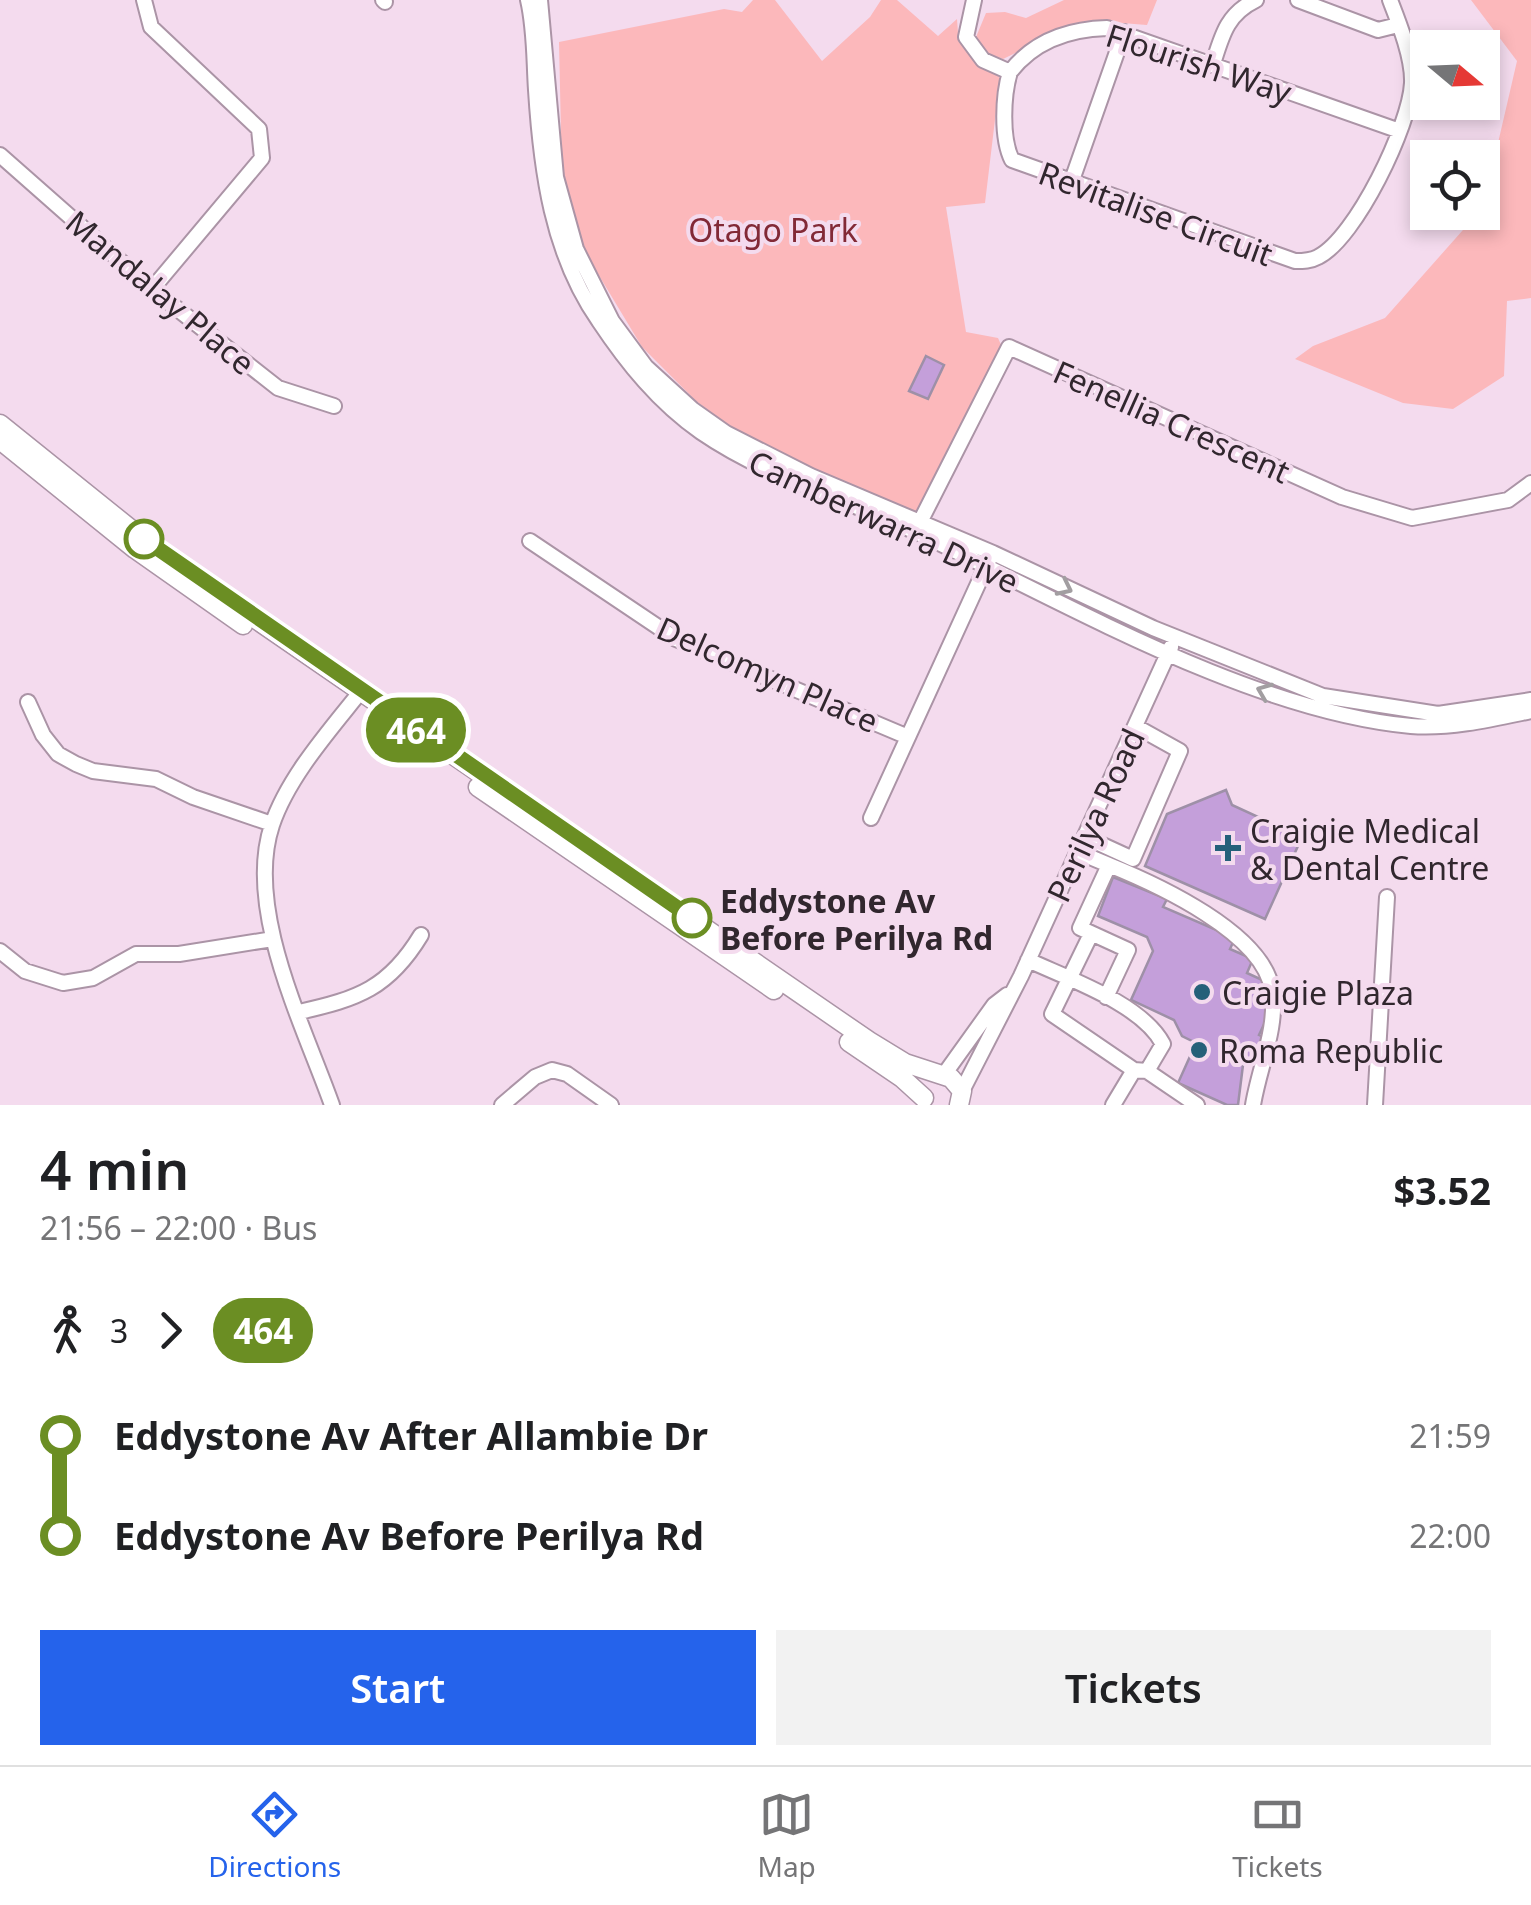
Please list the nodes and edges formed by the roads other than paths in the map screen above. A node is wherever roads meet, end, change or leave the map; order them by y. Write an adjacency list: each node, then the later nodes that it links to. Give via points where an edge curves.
1 (144, 0): 15 (street, via 151,27 259,130 262,158)
2 (528, 0): 20 (street, Camberwarra Drive, via 550,202 578,285 611,339 674,412 724,448)
3 (540, 0): 20 (street, Camberwarra Drive, via 565,214 587,273 626,341 666,387 726,434)
4 (974, 0): 11 (street, via 966,36 983,60)
5 (1256, 0): 10 (street, via 1226,24)
6 (1298, 0): 8 (street, via 1378,30)
7 (1390, 0): 8 (street, Revitalise Circuit)
8 (1398, 25): 12 (street, Revitalise Circuit, via 1412,87)
9 (1124, 32): 10 (street, Flourish Way); 11 (street, Flourish Way, via 1088,28 1058,36); 14 (street)
10 (1213, 64): 12 (street, Flourish Way)
11 (1010, 72): 14 (street, Revitalise Circuit, via 1008,153 1022,166)
12 (1397, 130): 14 (street, Revitalise Circuit, via 1364,208 1322,256 1309,260 1284,259)
13 (0, 155): 15 (street, Mandalay Place)
14 (1071, 183)
15 (152, 289): 16 (street, Mandalay Place, via 278,388)
16 (334, 406)
17 (0, 424): 24 (main road)
18 (0, 440): 24 (main road, via 135,548)
19 (1531, 483): 20 (street, Fenellia Crescent, via 1508,500 1412,518 1342,498 1009,347)
20 (918, 526): 22 (street, Camberwarra Drive)
21 (530, 542): 29 (street, Delcomyn Place, via 676,639)
22 (990, 560): 23 (street, Camberwarra Drive); 29 (street)
23 (1173, 644): 25 (street, Camberwarra Drive, via 1347,702 1438,714); 27 (street, Camberwarra Drive, one-way to 23, via 1412,726 1284,699); 28 (street, Perilya Road)
24 (357, 696): 31 (street); 46 (main road, via 869,1042); 48 (main road, via 902,1078)
25 (1531, 700)
26 (28, 702): 31 (street, via 43,736 76,764 156,778)
27 (1531, 711)
28 (1135, 726): 32 (street, Perilya Road); 32 (street, via 1180,750 1133,859)
29 (908, 737): 30 (street)
30 (870, 818)
31 (272, 824): 38 (street, via 266,900)
32 (1084, 837): 33 (street, Perilya Road)
33 (1078, 852): 34 (street); 40 (street, Perilya Road)
34 (1109, 865): 36 (street, via 1080,928); 54 (street, via 1160,886 1224,926 1268,974 1270,1025)
35 (1387, 898): 55 (street)
36 (1091, 934): 41 (street); 43 (street, via 1128,950)
37 (420, 935): 44 (street, via 397,969 362,995)
38 (273, 939): 39 (street, via 136,954 93,978 64,983 25,971); 44 (street)
39 (0, 950)
40 (1028, 960): 41 (street); 42 (street, Perilya Road)
41 (1070, 980): 43 (street); 45 (street, via 1052,1014)
42 (1012, 991): 46 (street, Perilya Road); 47 (street, Perilya Road)
43 (1106, 996): 45 (street, via 1155,1028 1163,1044)
44 (299, 1012): 49 (street)
45 (1141, 1071): 52 (street); 53 (street)
46 (940, 1076): 47 (main road, via 955,1080); 48 (main road, via 926,1087)
47 (965, 1099)
48 (926, 1102)
49 (332, 1105)
50 (502, 1105): 51 (street, via 552,1070)
51 (611, 1105)
52 (1113, 1105)
53 (1197, 1105)
54 (1253, 1105)
55 (1375, 1105)

